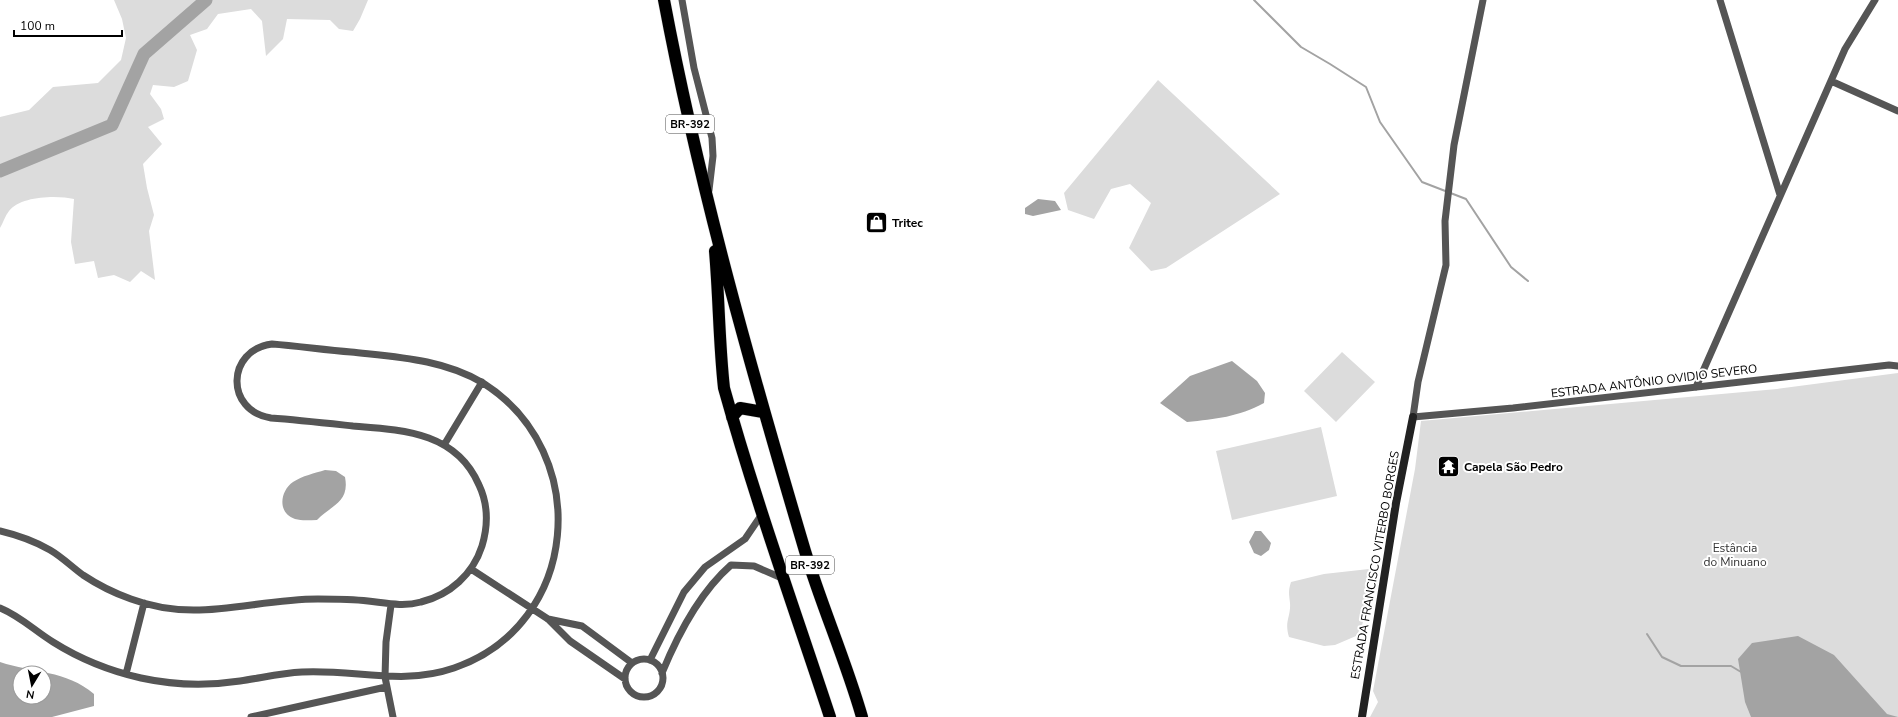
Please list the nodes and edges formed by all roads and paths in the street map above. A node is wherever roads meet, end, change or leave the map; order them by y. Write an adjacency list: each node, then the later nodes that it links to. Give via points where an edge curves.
1 (658, 0): 15 (highway, BR-392, via 715,251 719,287 721,365)
2 (664, 0): 10 (highway, BR-392, via 678,72)
3 (682, 0): 10 (street, via 694,68 712,138 713,156)
4 (1483, 0): 16 (street, via 1454,145 1446,221 1446,265 1418,382)
5 (1720, 0): 9 (street)
6 (1875, 0): 7 (street, via 1845,49)
7 (1831, 81): 8 (street); 9 (street)
8 (1898, 112)
9 (1780, 195): 13 (street)
10 (708, 197): 14 (highway, BR-392)
11 (1898, 366): 13 (street, ESTRADA ANTÔNIO OVIDIO SEVERO)
12 (482, 382): 17 (street); 17 (street, via 450,368 417,359 272,344 249,353 239,368 236,381 241,398 248,408 259,415 400,430 427,437); 25 (street, via 510,404 529,426 541,445 554,478 559,512 557,548 546,582)
13 (1696, 387): 16 (street, ESTRADA ANTÔNIO OVIDIO SEVERO)
14 (763, 412): 15 (highway, via 740,408); 37 (highway, BR-392, via 820,597)
15 (732, 417): 18 (highway, BR-392)
16 (1413, 417): 38 (street, ESTRADA FRANCISCO VITERBO BORGES)
17 (444, 445): 20 (street, via 459,456 472,471 483,497 486,515 485,535)
18 (762, 514): 21 (highway, BR-392); 27 (street, via 745,539 705,567 684,592)
19 (0, 531): 22 (street, via 38,544 94,582)
20 (471, 569): 23 (street, via 456,585 439,596 421,602); 25 (street)
21 (785, 580): 29 (street, via 754,566 731,565 695,607); 36 (highway, BR-392)
22 (144, 603): 23 (street, via 200,611 301,599); 30 (street)
23 (391, 604): 31 (street)
24 (0, 608): 30 (street, via 72,653)
25 (532, 608): 26 (street); 31 (street, via 503,640 456,668 421,676)
26 (548, 619): 28 (street, via 582,626); 32 (street, via 570,641)
27 (650, 660): 28 (street); 29 (street)
28 (632, 663): 32 (street, via 626,670)
29 (662, 673): 32 (street, via 662,682 658,690 647,697 630,692)
30 (126, 674): 31 (street, via 162,681 200,684 305,672 350,672)
31 (384, 677): 33 (street)
32 (625, 679)
33 (386, 687): 34 (street); 35 (street)
34 (251, 717)
35 (393, 717)
36 (830, 717)
37 (861, 717)
38 (1362, 717)

